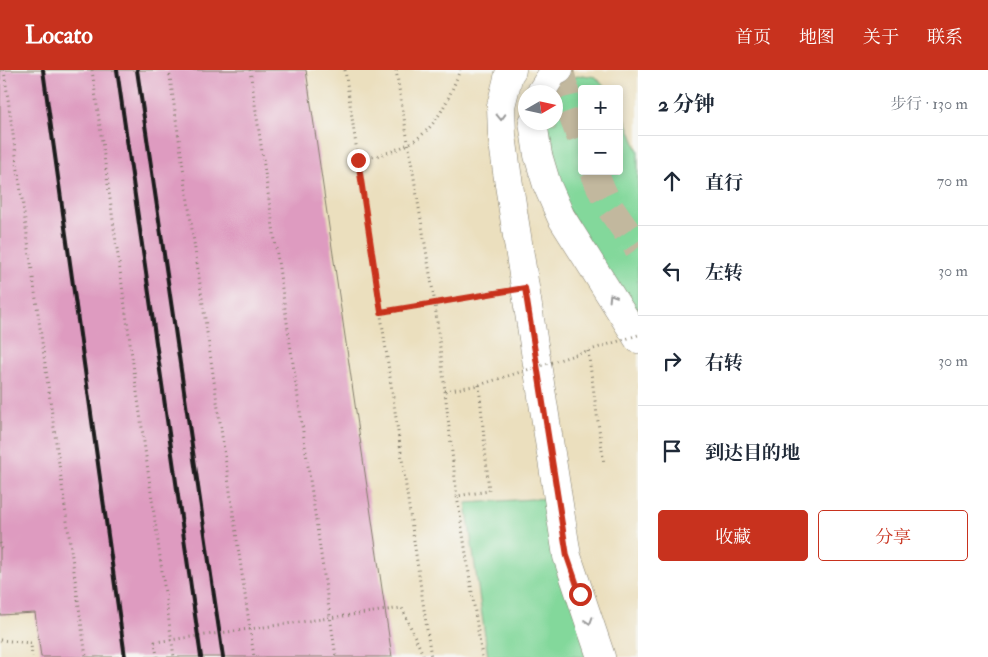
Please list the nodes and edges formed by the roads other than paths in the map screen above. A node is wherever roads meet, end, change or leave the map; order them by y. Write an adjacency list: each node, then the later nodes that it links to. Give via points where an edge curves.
1 (512, 70): 6 (lane, one-way to 6, via 501,106 502,134 525,288 567,556)
2 (559, 70): 3 (lane)
3 (545, 85)
4 (534, 130): 5 (lane, one-way to 4, via 561,217 547,185)
5 (638, 337)
6 (600, 657)

